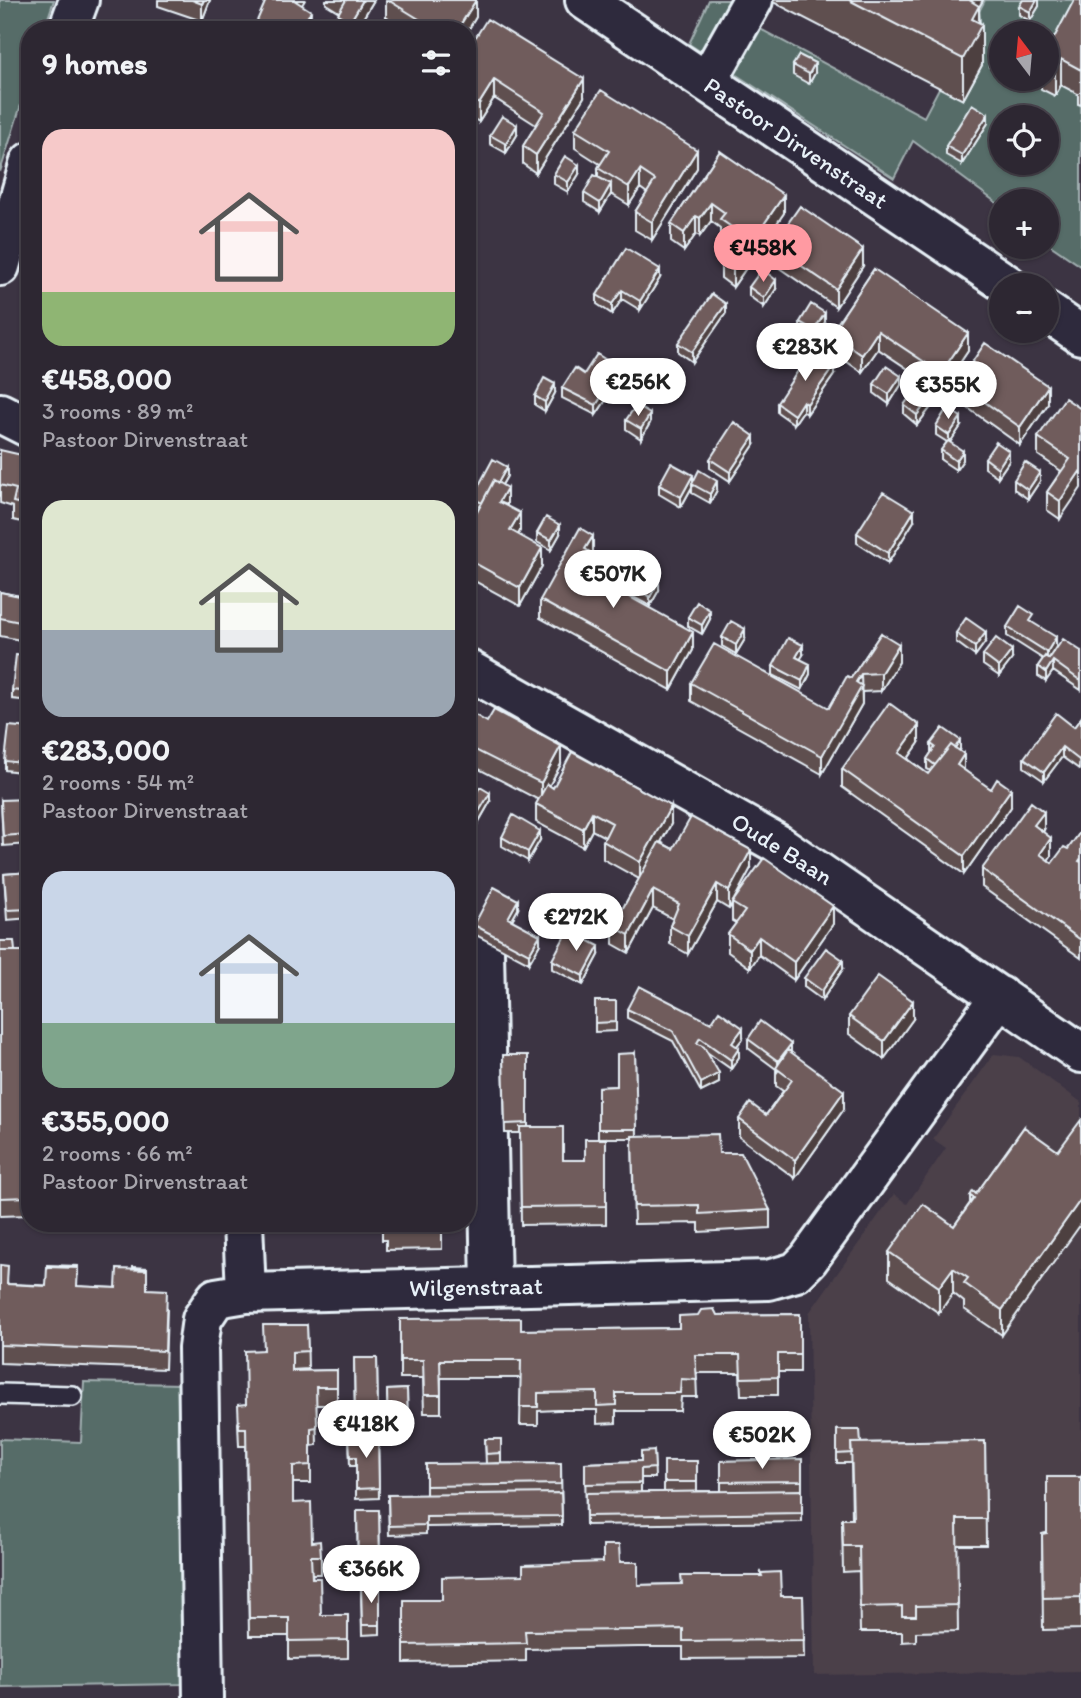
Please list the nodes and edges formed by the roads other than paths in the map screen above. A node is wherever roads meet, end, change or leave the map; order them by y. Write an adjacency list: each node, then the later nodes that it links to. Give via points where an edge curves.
1 (79, 0): 4 (street)
2 (584, 0): 5 (street, Pastoor Dirvenstraat)
3 (753, 0): 5 (street)
4 (71, 21)
5 (707, 82): 8 (street, Pastoor Dirvenstraat)
6 (21, 193): 7 (street)
7 (0, 266)
8 (990, 273)
9 (1059, 320): 10 (street)
10 (1081, 335)
11 (0, 413): 12 (street)
12 (21, 424)
13 (476, 674): 15 (street, Oude Baan, via 778,844)
14 (484, 951): 18 (street)
15 (1000, 996): 16 (street, Oude Baan); 18 (street, Wilgenstraat, via 796,1272 768,1280)
16 (1081, 1053)
17 (243, 1232): 19 (street)
18 (491, 1287): 19 (street, Wilgenstraat)
19 (246, 1293): 22 (street, Wilgenstraat, via 216,1298 202,1319 198,1348)
20 (0, 1394): 21 (lane)
21 (72, 1396)
22 (203, 1698)

